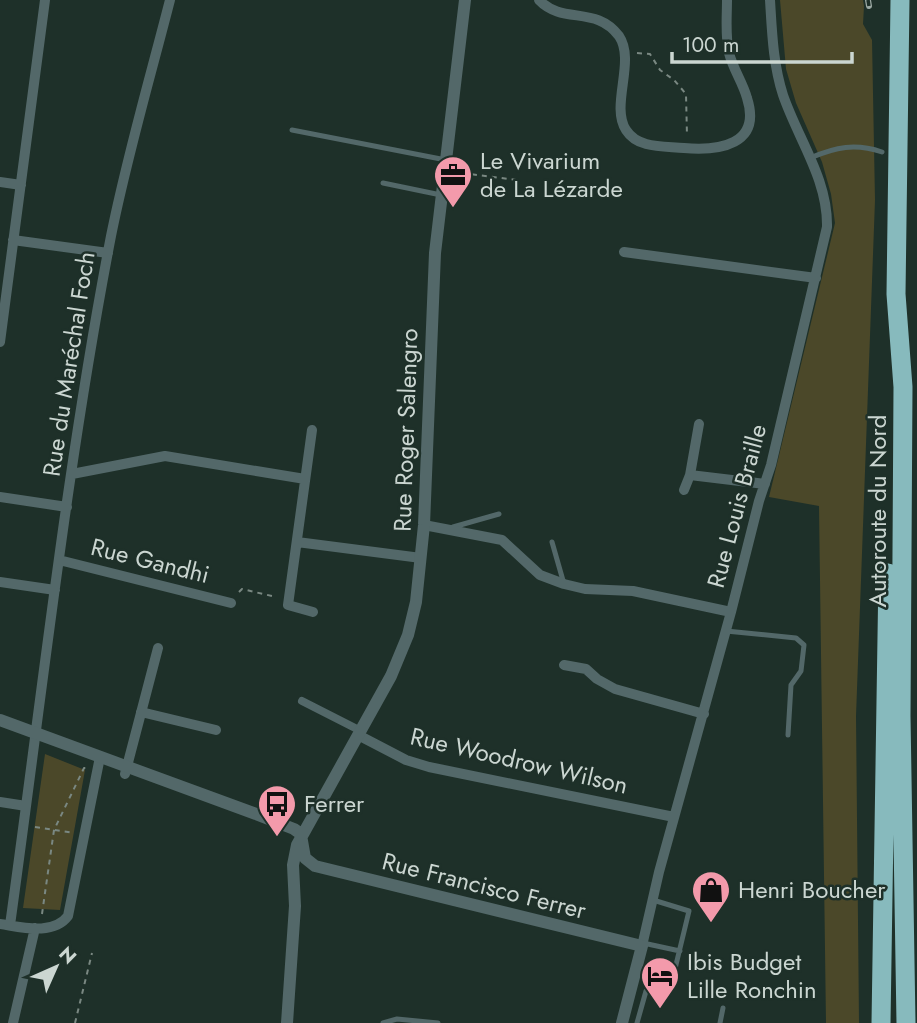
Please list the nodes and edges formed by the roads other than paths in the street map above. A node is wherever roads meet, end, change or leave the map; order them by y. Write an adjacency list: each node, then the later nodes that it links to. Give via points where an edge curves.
1 (45, 0): 14 (street)
2 (170, 0): 18 (street, Rue du Maréchal Foch)
3 (464, 0): 11 (street, Rue Roger Salengro)
4 (539, 0): 5 (street, via 558,13 602,20 621,38 625,52 621,116 624,128 635,139 643,144 712,149 739,139 749,124 749,103 728,47)
5 (727, 0)
6 (770, 0): 10 (street, Rue Louis Braille, via 780,85)
7 (900, 0): 20 (highway, Autoroute du Nord)
8 (292, 130): 11 (lane)
9 (882, 152): 10 (lane, via 843,146)
10 (810, 158): 19 (street, Rue Louis Braille, via 822,186 827,216)
11 (446, 160): 15 (street, Rue Roger Salengro)
12 (0, 182): 14 (street)
13 (383, 183): 15 (lane)
14 (21, 185): 16 (street)
15 (442, 195): 32 (street, Rue Roger Salengro, via 433,292)
16 (13, 240): 18 (street); 21 (street)
17 (624, 252): 19 (street)
18 (108, 253): 24 (street, Rue du Maréchal Foch)
19 (816, 278): 27 (street, Rue Louis Braille)
20 (896, 294): 64 (highway); 83 (highway, Autoroute du Nord, via 903,387 901,716)
21 (0, 342)
22 (699, 424): 25 (street)
23 (312, 430): 26 (street)
24 (72, 474): 26 (street, via 160,456); 30 (street, Rue du Maréchal Foch)
25 (690, 475): 27 (street); 28 (street)
26 (304, 480): 34 (street)
27 (765, 484): 43 (street, Rue Louis Braille)
28 (684, 490)
29 (0, 497): 30 (street)
30 (67, 507): 37 (street, Rue du Maréchal Foch)
31 (499, 514): 33 (lane)
32 (424, 525): 33 (street); 36 (street, Rue Roger Salengro)
33 (447, 529): 39 (street, via 502,540 540,575)
34 (297, 542): 36 (street); 42 (street, via 288,605)
35 (552, 542): 39 (lane)
36 (421, 558): 53 (street, Rue Roger Salengro, via 408,635)
37 (59, 559): 40 (street, Rue du Maréchal Foch); 41 (street, Rue Gandhi)
38 (0, 582): 40 (street)
39 (564, 584): 43 (street, via 633,591)
40 (55, 590): 55 (street, Rue du Maréchal Foch)
41 (231, 603)
42 (313, 612)
43 (732, 612): 44 (street, Rue Louis Braille)
44 (726, 632): 49 (street, Rue Louis Braille); 54 (lane, via 796,638 804,645 801,671 791,685)
45 (158, 648): 48 (street)
46 (564, 665): 49 (street, via 586,669 615,689)
47 (302, 701): 53 (street)
48 (141, 712): 52 (street); 57 (street)
49 (704, 714): 60 (street, Rue Louis Braille)
50 (0, 720): 55 (street)
51 (0, 728): 55 (street)
52 (216, 730)
53 (359, 733): 60 (street, Rue Woodrow Wilson, via 406,760 429,767); 61 (street, Rue Roger Salengro)
54 (788, 735)
55 (35, 737): 56 (street); 59 (street, Rue du Maréchal Foch)
56 (99, 764): 57 (street); 68 (street, via 68,916 51,928)
57 (126, 770): 61 (street); 62 (street, via 282,833)
58 (0, 802): 59 (street)
59 (26, 806): 67 (street, Rue du Maréchal Foch)
60 (674, 817): 65 (street, Rue Louis Braille)
61 (301, 834): 62 (street, Rue Roger Salengro); 63 (street, via 306,858)
62 (295, 848): 66 (street, Rue Roger Salengro)
63 (315, 866): 66 (street, Rue Roger Salengro, via 299,875); 69 (street, Rue Francisco Ferrer)
64 (883, 899): 81 (highway); 82 (highway)
65 (653, 900): 69 (street, Rue Louis Braille); 70 (lane, via 689,911)
66 (295, 906): 75 (street, Rue Roger Salengro)
67 (5, 925): 68 (street)
68 (36, 928): 74 (street)
69 (643, 944): 70 (lane); 78 (street, Rue Louis Braille)
70 (680, 951): 71 (lane)
71 (674, 973)
72 (646, 991): 79 (lane)
73 (723, 1008): 80 (lane)
74 (13, 1023)
75 (287, 1023)
76 (383, 1023): 77 (lane, via 397,1019)
77 (438, 1023)
78 (622, 1023)
79 (638, 1023)
80 (720, 1023)
81 (872, 1023)
82 (881, 1023)
83 (906, 1023)

